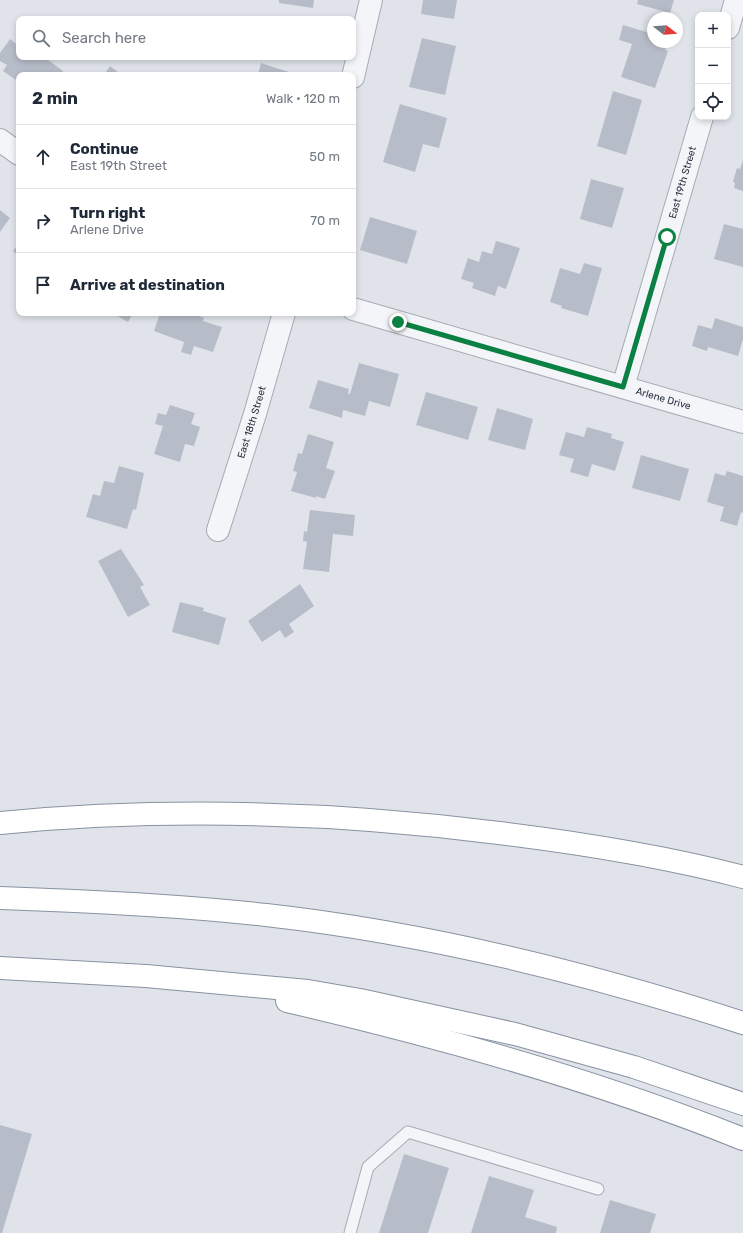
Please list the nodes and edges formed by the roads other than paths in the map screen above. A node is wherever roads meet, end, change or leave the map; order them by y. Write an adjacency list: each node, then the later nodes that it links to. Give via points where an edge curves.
1 (371, 0): 4 (street)
2 (736, 0): 3 (street)
3 (731, 18)
4 (354, 72)
5 (701, 120): 10 (street, East 19th Street)
6 (0, 140): 7 (street)
7 (16, 152)
8 (356, 310): 10 (street, Arlene Drive)
9 (283, 316): 12 (street, East 18th Street)
10 (623, 387): 11 (street, Arlene Drive)
11 (743, 422)
12 (218, 530)
13 (0, 823): 14 (highway, via 169,813 256,813 357,818 536,837 656,858)
14 (743, 877)
15 (0, 898): 18 (highway, via 83,900 174,907 266,915 339,925 426,940 522,961 684,1004)
16 (0, 968): 17 (highway, via 79,971)
17 (204, 982): 19 (highway, via 308,991 473,1024 634,1067); 20 (highway, via 357,1017 573,1078)
18 (743, 1023)
19 (743, 1104)
20 (743, 1139)
21 (598, 1189): 22 (lane, via 408,1132 368,1167)
22 (350, 1233)

